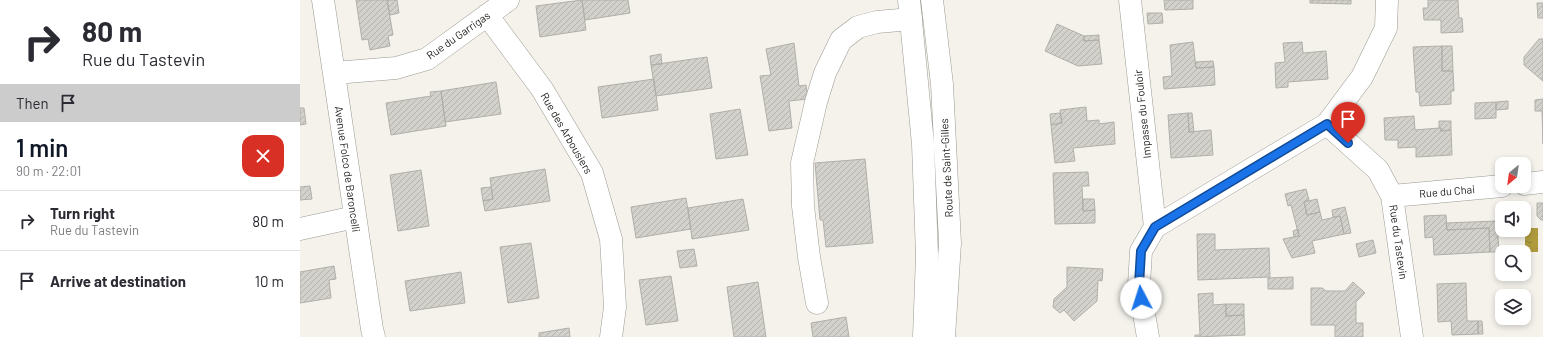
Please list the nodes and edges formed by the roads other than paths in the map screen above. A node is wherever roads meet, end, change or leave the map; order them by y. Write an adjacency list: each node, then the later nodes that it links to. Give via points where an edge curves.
1 (323, 0): 8 (street, Avenue Folco de Baroncelli)
2 (508, 0): 7 (street, Rue du Garrigas)
3 (932, 0): 10 (street, Route de Saint-Gilles, via 942,84)
4 (1130, 0): 16 (street, Impasse du Fouloir)
5 (1387, 0): 9 (street, via 1386,28 1362,78)
6 (910, 9): 10 (street, via 922,18 935,112); 18 (street, via 858,27 841,40 816,102 802,162 803,206); 21 (street, Route de Saint-Gilles, via 923,144 927,256)
7 (487, 15): 8 (street, Rue du Garrigas, via 426,59 396,68); 20 (street, Rue des Arbousiers, via 542,89 592,173 610,239 615,307)
8 (334, 73): 15 (street, Avenue Folco de Baroncelli)
9 (1327, 124): 14 (street, Rue du Tastevin, via 1378,170); 16 (street)
10 (944, 129): 22 (street, Route de Saint-Gilles, via 950,243)
11 (1543, 182): 12 (street)
12 (1531, 183)
13 (1495, 187): 14 (street, Rue du Chai)
14 (1392, 196): 24 (street, Rue du Tastevin)
15 (355, 217): 17 (street); 19 (street, Avenue Folco de Baroncelli)
16 (1155, 227): 23 (street, via 1141,251 1139,285)
17 (300, 229)
18 (817, 303)
19 (374, 337)
20 (612, 337)
21 (924, 337)
22 (944, 337)
23 (1148, 337)
24 (1412, 337)

